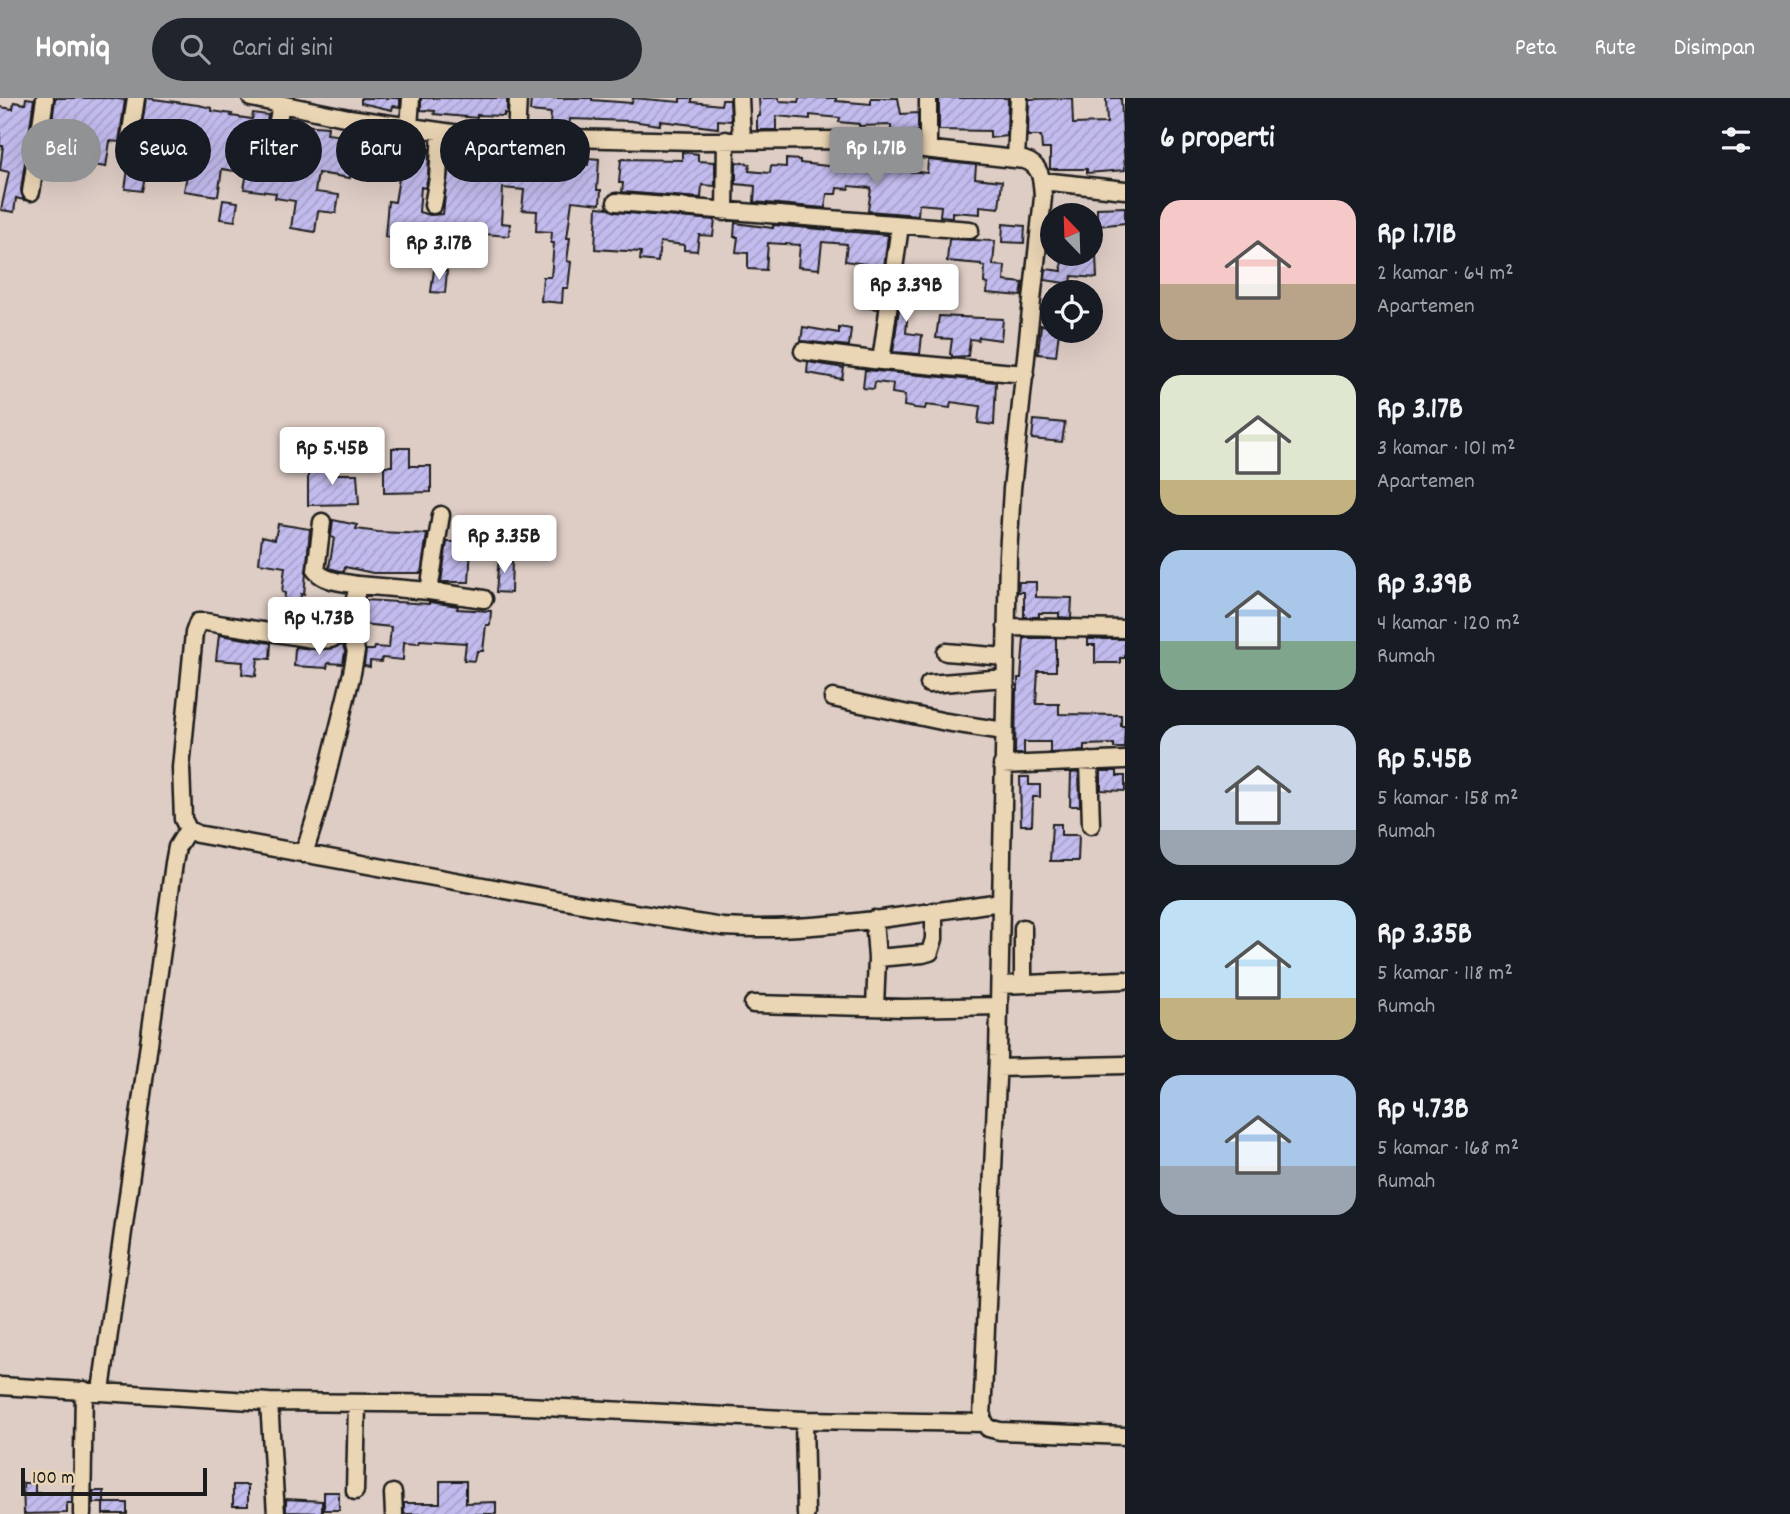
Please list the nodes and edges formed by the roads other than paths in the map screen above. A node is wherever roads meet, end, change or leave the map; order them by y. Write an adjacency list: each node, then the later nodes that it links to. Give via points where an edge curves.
1 (45, 98): 22 (street)
2 (136, 98): 10 (street)
3 (251, 98): 9 (street)
4 (411, 98): 13 (street)
5 (518, 98): 14 (street)
6 (740, 98): 16 (street)
7 (928, 98): 18 (street)
8 (1020, 98): 19 (street)
9 (281, 104): 11 (street); 12 (street)
10 (133, 119)
11 (278, 119)
12 (361, 119)
13 (410, 119)
14 (517, 119)
15 (590, 139): 16 (street)
16 (734, 140): 18 (street, via 842,140); 25 (street)
17 (440, 147): 24 (street)
18 (928, 148): 19 (street)
19 (1016, 159): 20 (street, via 1031,162)
20 (1042, 181): 21 (street); 30 (street)
21 (1125, 191)
22 (31, 192)
23 (616, 202): 25 (street)
24 (433, 205)
25 (725, 212): 26 (street)
26 (900, 226): 27 (street); 29 (street)
27 (970, 230)
28 (803, 351): 29 (street)
29 (881, 361): 30 (street)
30 (1025, 374): 36 (street, via 1012,489)
31 (441, 515): 34 (street)
32 (322, 522): 33 (street, via 316,571 322,577)
33 (358, 585): 34 (street); 38 (street)
34 (429, 591): 35 (street)
35 (484, 599)
36 (1006, 627): 37 (street); 40 (street)
37 (1125, 629)
38 (348, 630): 49 (street, via 319,640 196,624 181,768 183,819); 50 (street, via 356,651 352,673)
39 (946, 652): 40 (street)
40 (1005, 657): 41 (street)
41 (1006, 678): 42 (street); 44 (street)
42 (929, 684)
43 (833, 698): 44 (street)
44 (1004, 731): 47 (street)
45 (1125, 760): 46 (street)
46 (1089, 761): 47 (street); 48 (street)
47 (1002, 765): 51 (street)
48 (1091, 825)
49 (188, 829): 50 (street, via 197,835); 66 (street, via 173,863)
50 (304, 854): 53 (street, via 723,927 752,929)
51 (1001, 902): 52 (street); 58 (street)
52 (934, 911): 53 (street); 55 (street, via 930,952)
53 (874, 919): 55 (street)
54 (1023, 928): 57 (street)
55 (877, 958): 61 (street)
56 (1125, 980): 57 (street)
57 (1023, 984): 58 (street)
58 (1000, 985): 60 (street)
59 (754, 1004): 61 (street)
60 (999, 1006): 61 (street); 63 (street)
61 (875, 1007)
62 (1125, 1065): 63 (street)
63 (998, 1068): 70 (street)
64 (0, 1386): 65 (street)
65 (83, 1390): 66 (street); 74 (street)
66 (101, 1391): 67 (street)
67 (269, 1402): 68 (street); 75 (street)
68 (358, 1404): 69 (street, via 487,1404); 72 (street)
69 (804, 1420): 70 (street); 77 (street)
70 (984, 1423): 71 (street, via 1000,1431)
71 (1125, 1436)
72 (355, 1491)
73 (393, 1493): 76 (street)
74 (82, 1514)
75 (276, 1514)
76 (394, 1514)
77 (806, 1514)

